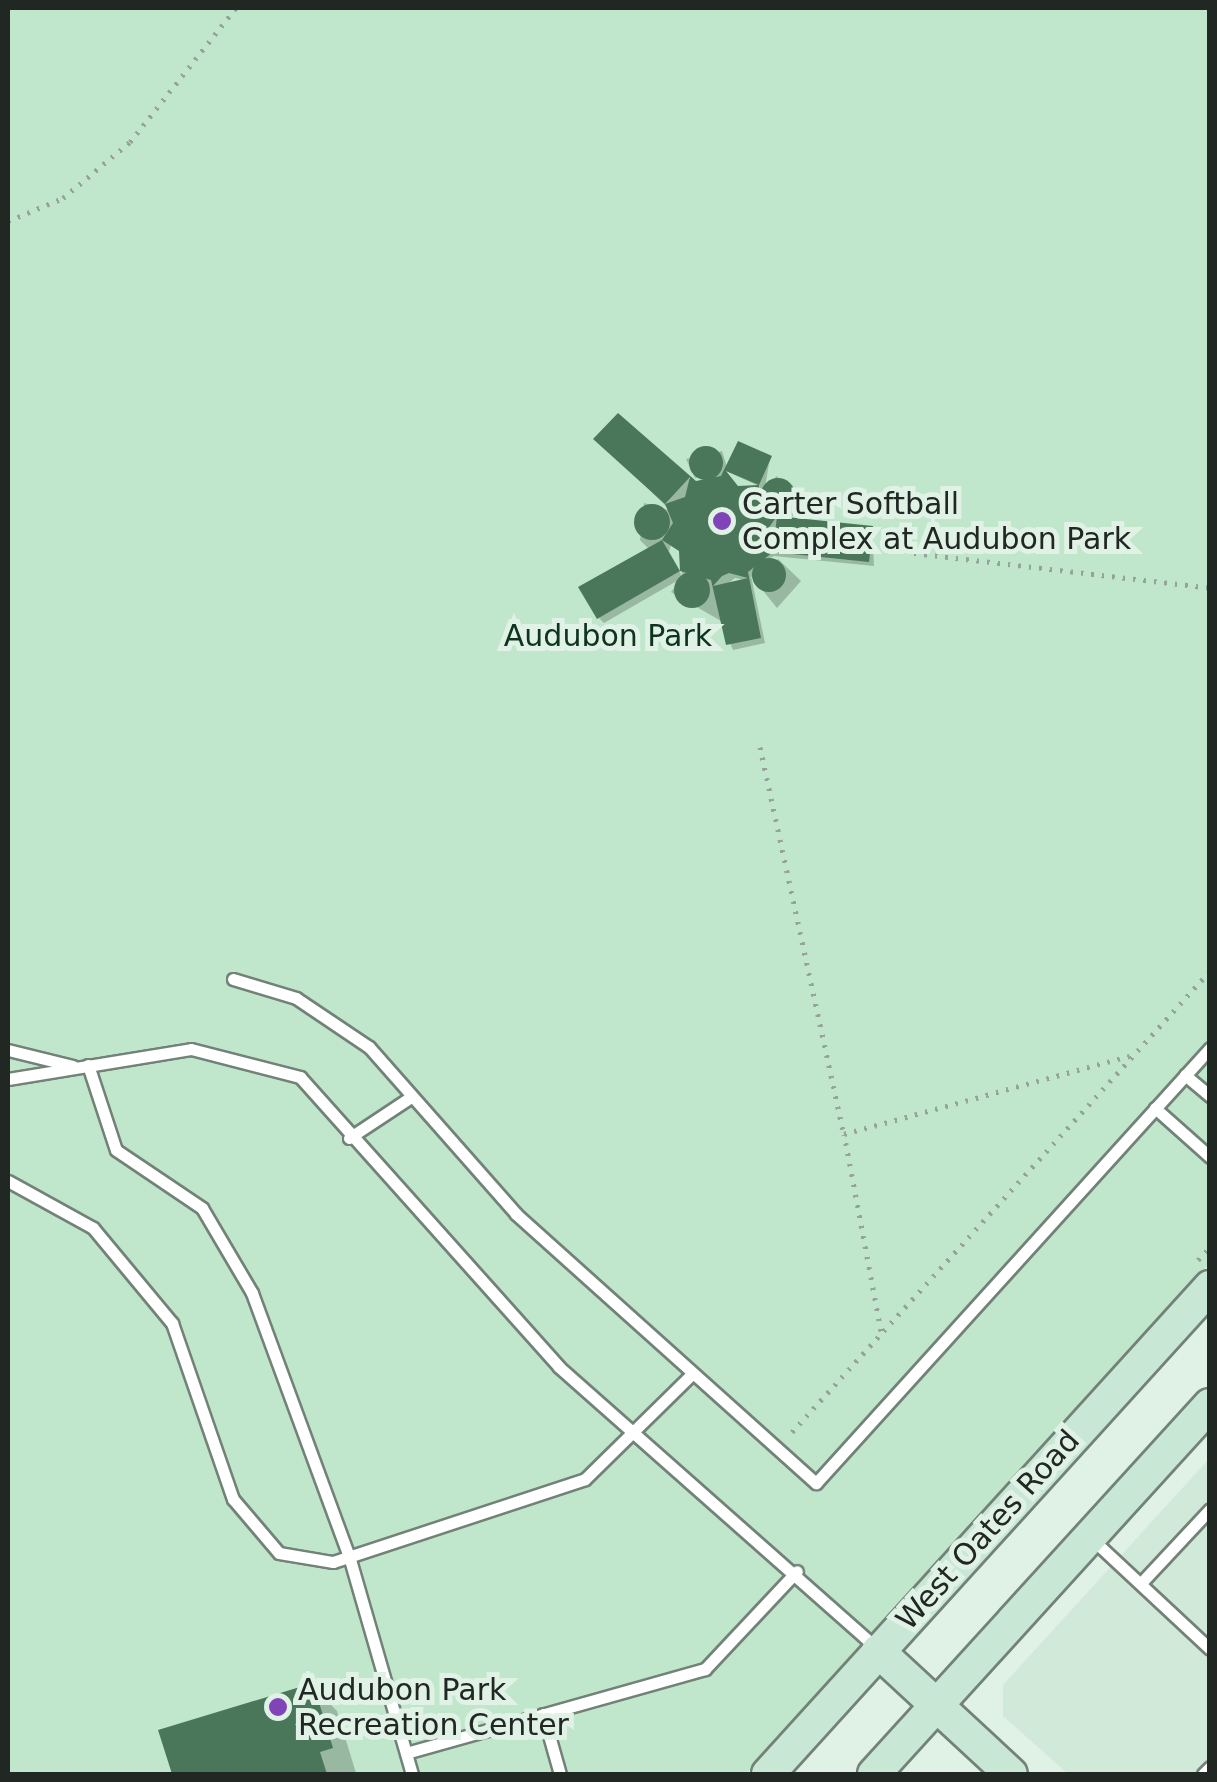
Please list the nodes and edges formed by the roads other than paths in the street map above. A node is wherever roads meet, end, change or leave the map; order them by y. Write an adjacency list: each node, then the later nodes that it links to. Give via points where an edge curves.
1 (233, 979): 8 (lane, via 296,998 340,1024)
2 (1210, 1048): 5 (lane)
3 (8, 1050): 4 (lane)
4 (83, 1066): 6 (lane); 10 (lane, via 191,1049 300,1077); 19 (lane, via 116,1150 202,1208 252,1293)
5 (1186, 1075): 7 (lane); 9 (lane)
6 (8, 1078)
7 (1210, 1096)
8 (411, 1097): 10 (lane); 14 (lane, via 516,1214)
9 (1155, 1108): 11 (lane); 14 (lane, via 816,1483)
10 (350, 1138): 16 (lane, via 559,1367)
11 (1210, 1156)
12 (8, 1181): 19 (lane, via 94,1228 172,1323 233,1499 279,1554)
13 (1210, 1286): 23 (main road, West Oates Road)
14 (694, 1373): 16 (lane)
15 (1210, 1405): 18 (main road)
16 (638, 1434): 19 (lane, via 586,1479); 20 (lane)
17 (1210, 1509): 21 (lane)
18 (1090, 1537): 21 (lane); 24 (main road)
19 (349, 1556): 26 (lane)
20 (797, 1571): 23 (lane); 25 (lane, via 704,1669)
21 (1141, 1584): 22 (lane)
22 (1210, 1649)
23 (878, 1650): 24 (main road); 30 (main road, West Oates Road)
24 (937, 1706): 31 (main road); 32 (main road)
25 (543, 1714): 26 (lane); 29 (lane)
26 (406, 1753): 28 (lane)
27 (1210, 1767): 33 (lane)
28 (412, 1774)
29 (560, 1774)
30 (768, 1774)
31 (874, 1774)
32 (1011, 1774)
33 (1202, 1774)

